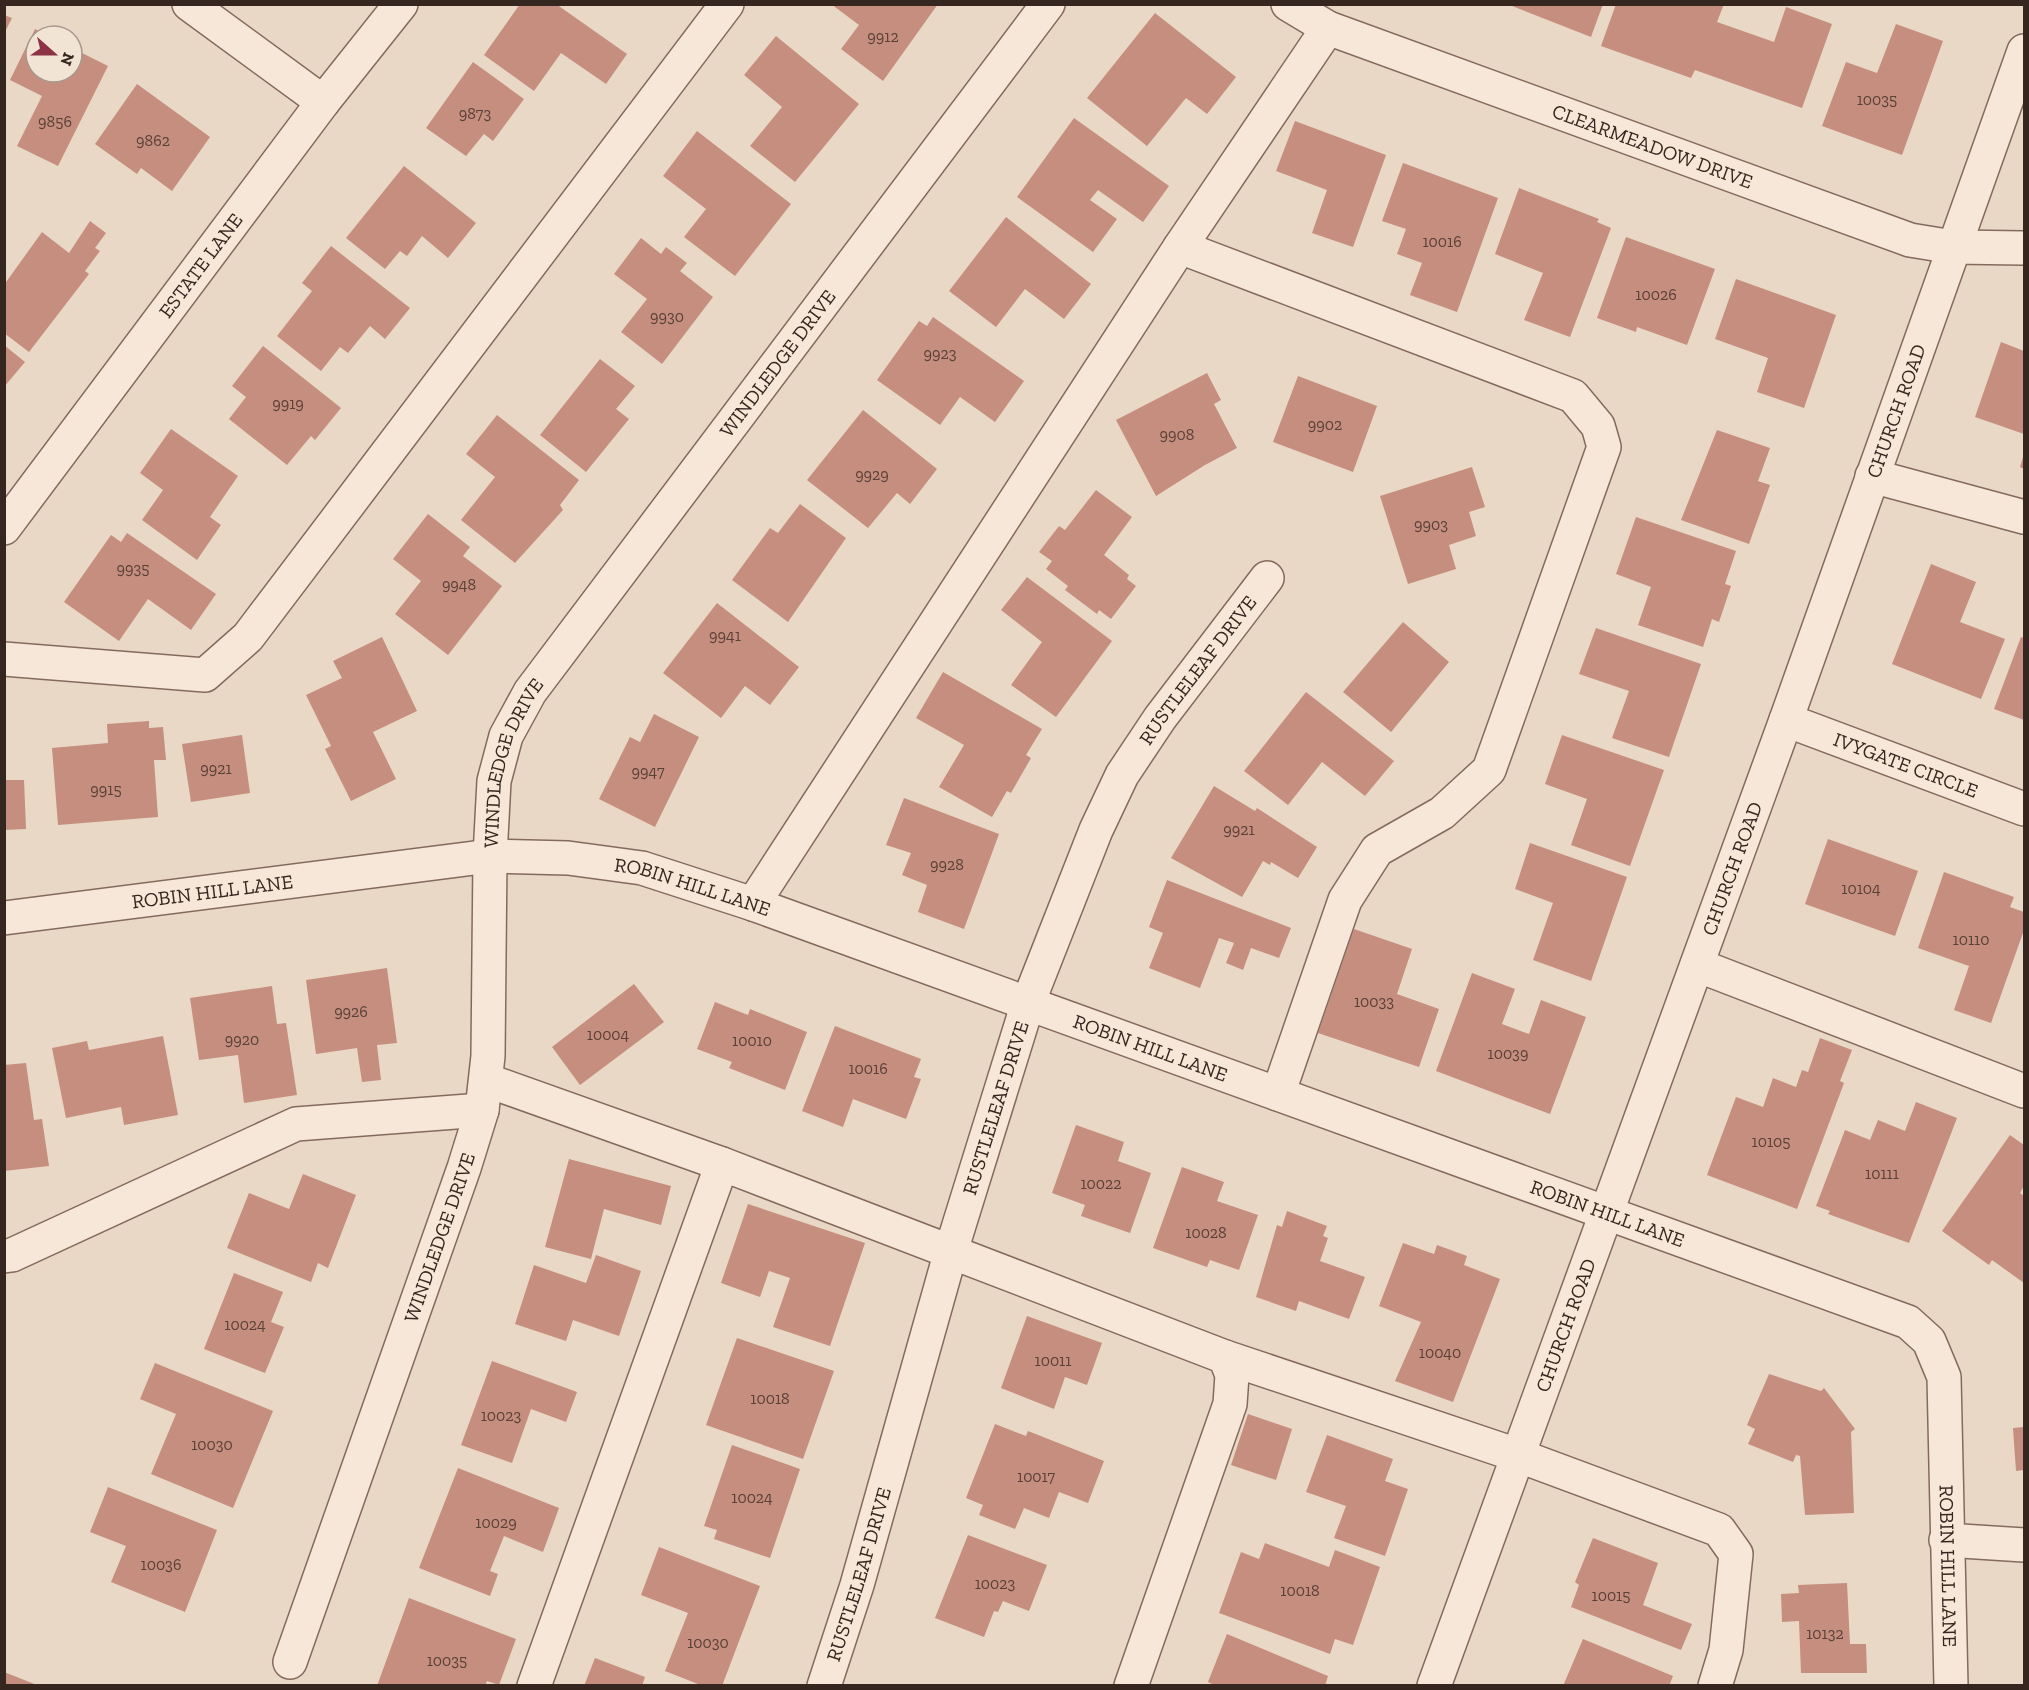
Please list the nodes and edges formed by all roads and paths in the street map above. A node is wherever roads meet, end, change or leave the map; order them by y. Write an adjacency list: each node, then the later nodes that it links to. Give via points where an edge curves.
1 (189, 4): 8 (street)
2 (401, 4): 8 (street, ESTATE LANE)
3 (727, 4): 16 (street, via 248,637 205,675)
4 (1048, 4): 19 (street, WINDLEDGE DRIVE, via 530,692 506,736 494,781)
5 (1288, 4): 6 (street, CLEARMEADOW DRIVE)
6 (1328, 28): 9 (street); 10 (street, CLEARMEADOW DRIVE, via 1910,240)
7 (2025, 51): 10 (street, CHURCH ROAD)
8 (323, 102): 14 (street, ESTATE LANE)
9 (1180, 247): 20 (street); 25 (street, via 1573,396 1598,426 1604,447 1489,770 1442,813 1377,850 1345,900)
10 (1953, 247): 11 (street, CLEARMEADOW DRIVE); 12 (street, CHURCH ROAD)
11 (2025, 248)
12 (1872, 476): 13 (street); 17 (street, CHURCH ROAD)
13 (2025, 517)
14 (4, 528)
15 (1267, 578): 23 (street, RUSTLELEAF DRIVE, via 1160,718 1122,775 1096,830)
16 (4, 659)
17 (1786, 720): 18 (street, IVYGATE CIRCLE); 22 (street, CHURCH ROAD)
18 (2025, 809)
19 (490, 856): 20 (street, ROBIN HILL LANE, via 568,858 642,868); 21 (street, ROBIN HILL LANE); 26 (street, WINDLEDGE DRIVE, via 488,1056)
20 (753, 904): 23 (street, ROBIN HILL LANE)
21 (4, 918)
22 (1697, 965): 24 (street); 28 (street, CHURCH ROAD)
23 (1028, 1003): 25 (street, ROBIN HILL LANE); 29 (street, RUSTLELEAF DRIVE)
24 (2025, 1091)
25 (1278, 1094): 28 (street, ROBIN HILL LANE)
26 (484, 1095): 27 (street); 30 (street, via 296,1124); 35 (street, WINDLEDGE DRIVE, via 464,1168)
27 (722, 1164): 29 (street); 36 (street)
28 (1607, 1214): 32 (street, CHURCH ROAD); 33 (street, ROBIN HILL LANE, via 1908,1322 1929,1341 1944,1377)
29 (951, 1251): 31 (street); 37 (street, RUSTLELEAF DRIVE, via 858,1585)
30 (4, 1256)
31 (1226, 1357): 32 (street); 38 (street, via 1232,1375 1230,1404)
32 (1517, 1455): 39 (street, CHURCH ROAD); 40 (street, via 1719,1530 1736,1554 1726,1650)
33 (1946, 1540): 34 (street); 41 (street, ROBIN HILL LANE)
34 (2025, 1545)
35 (291, 1662)
36 (534, 1686)
37 (824, 1686)
38 (1131, 1686)
39 (1434, 1686)
40 (1715, 1686)
41 (1951, 1686)

